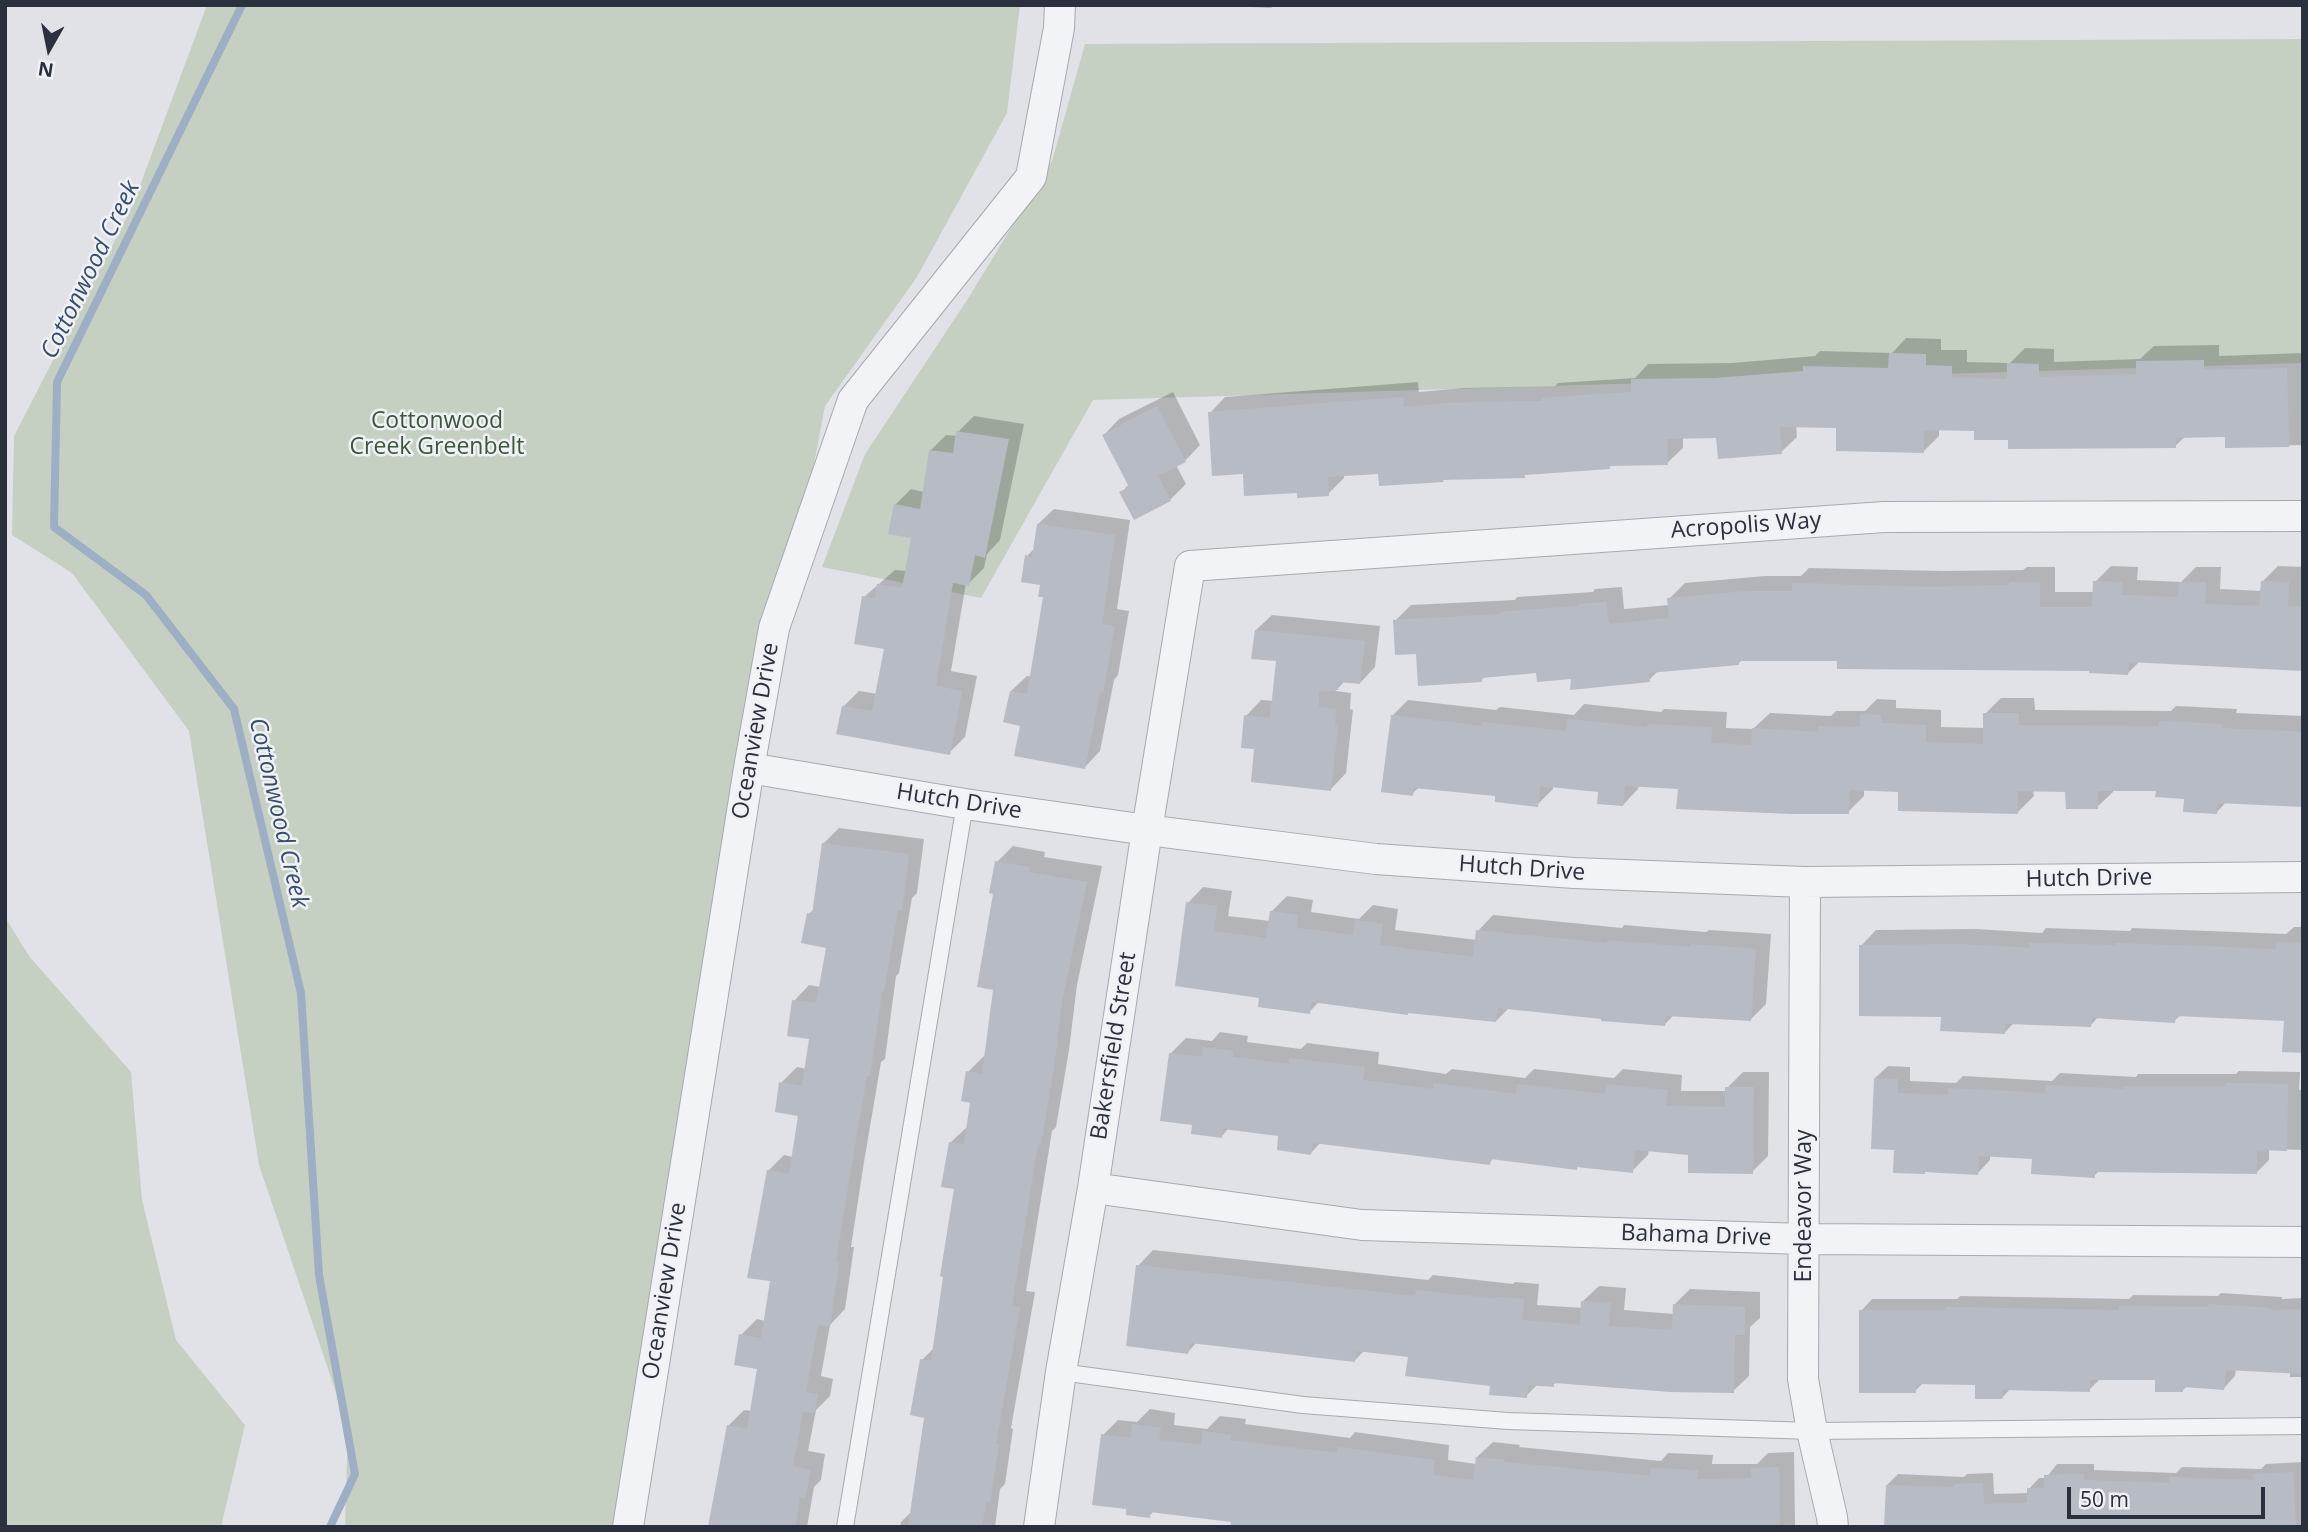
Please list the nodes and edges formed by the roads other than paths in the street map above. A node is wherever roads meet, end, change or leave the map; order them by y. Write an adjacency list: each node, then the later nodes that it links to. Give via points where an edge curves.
1 (1060, 5): 4 (street, Oceanview Drive, via 1031,177 853,400 774,628)
2 (2303, 516): 3 (street, Acropolis Way, via 1884,517)
3 (1190, 566): 6 (street, Bakersfield Street)
4 (748, 768): 5 (street, Hutch Drive); 15 (street, Oceanview Drive)
5 (965, 804): 6 (street, Hutch Drive); 16 (lane)
6 (1147, 830): 8 (street, Hutch Drive, via 1376,859); 9 (street, Bakersfield Street)
7 (2303, 877): 8 (street, Hutch Drive)
8 (1805, 882): 10 (street, Endeavor Way)
9 (1093, 1188): 10 (street, Bahama Drive, via 1362,1225); 12 (street, Bakersfield Street)
10 (1804, 1239): 11 (street, Bahama Drive); 14 (street, Endeavor Way, via 1803,1379)
11 (2303, 1242)
12 (1061, 1372): 14 (lane, via 1303,1405 1508,1421); 17 (street, Bakersfield Street)
13 (2303, 1426): 14 (lane)
14 (1812, 1431): 18 (street, Endeavor Way)
15 (628, 1527)
16 (845, 1527)
17 (1039, 1527)
18 (1833, 1527)

